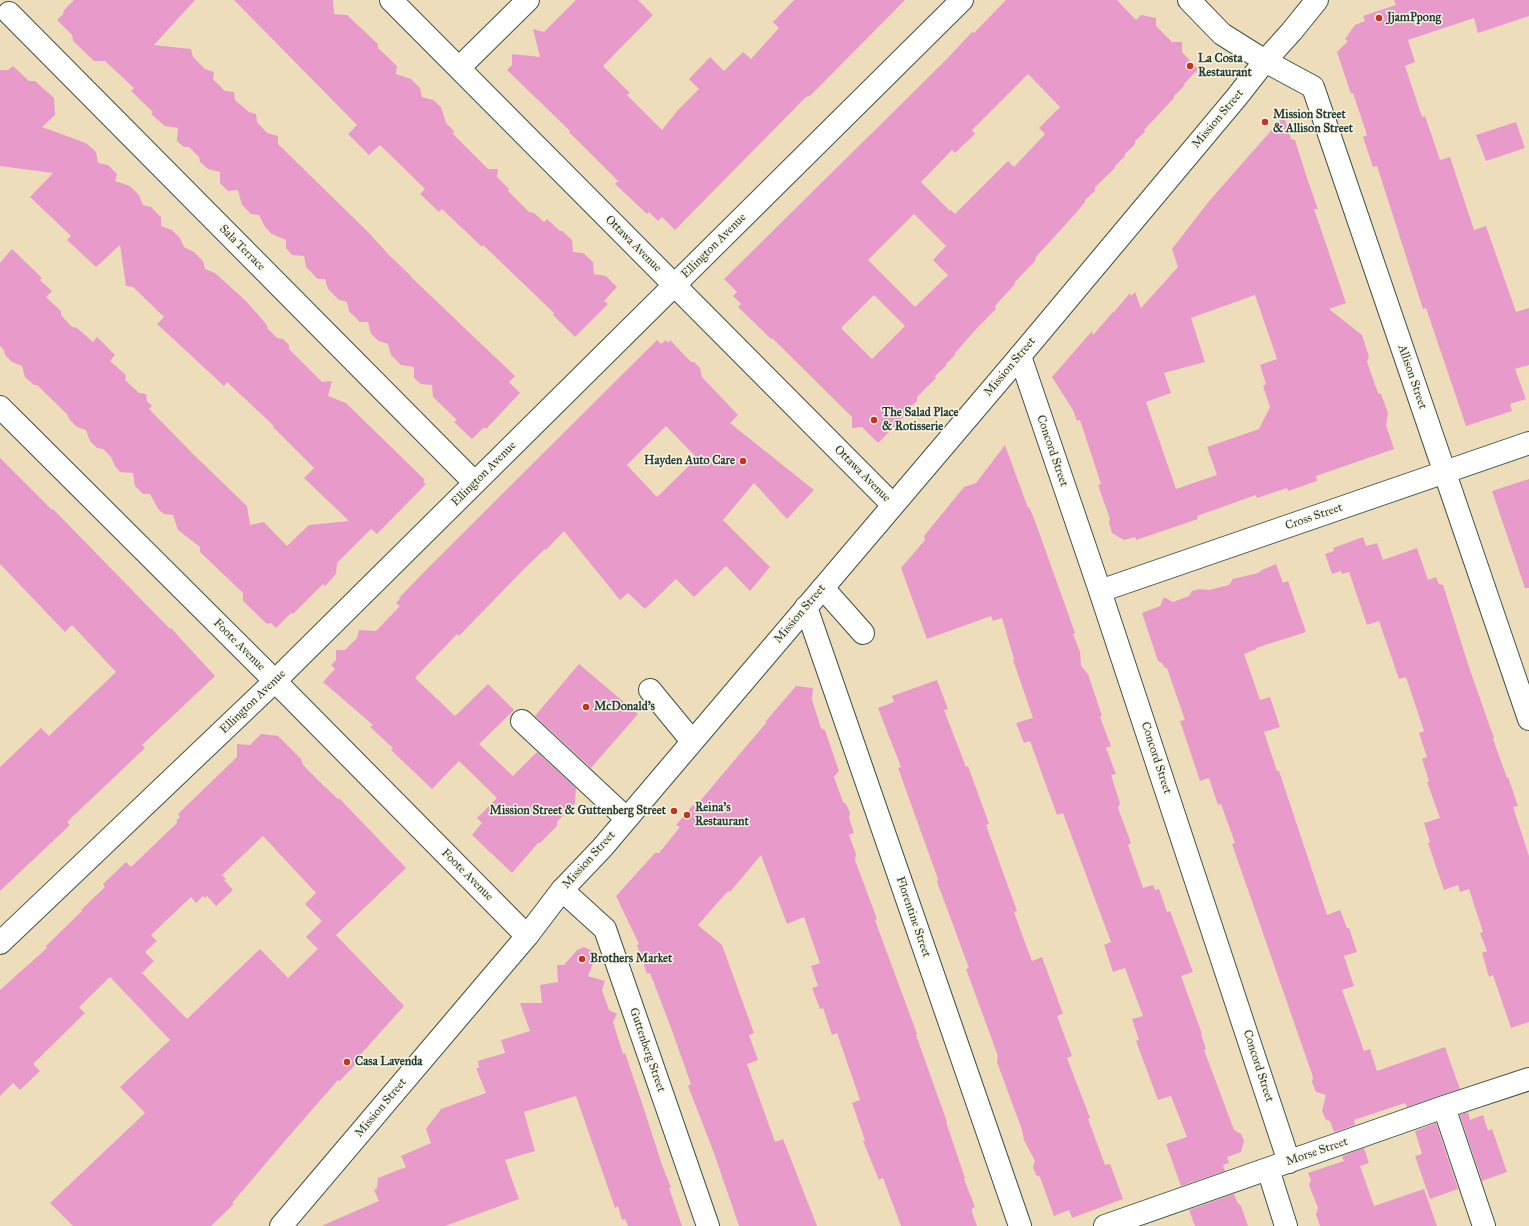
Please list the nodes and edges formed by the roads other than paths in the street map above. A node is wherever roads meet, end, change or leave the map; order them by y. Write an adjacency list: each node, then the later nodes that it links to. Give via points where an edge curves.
1 (391, 0): 8 (street, Ottawa Avenue)
2 (528, 0): 8 (street)
3 (962, 0): 9 (street, Ellington Avenue)
4 (1189, 0): 7 (street, Allison Street, via 1222,34)
5 (1317, 0): 7 (street, Mission Street)
6 (10, 11): 14 (street, Sala Terrace)
7 (1265, 61): 10 (street, Mission Street); 13 (street, Allison Street, via 1313,87)
8 (459, 68): 9 (street, Ottawa Avenue)
9 (674, 285): 14 (street, Ellington Avenue); 15 (street, Ottawa Avenue)
10 (1020, 356): 15 (street, Mission Street); 17 (street, Concord Street)
11 (0, 407): 20 (street, Foote Avenue)
12 (1529, 443): 13 (street, Cross Street)
13 (1444, 472): 17 (street, Cross Street); 22 (street, Allison Street)
14 (475, 483): 20 (street, Ellington Avenue)
15 (893, 505): 16 (street, Mission Street)
16 (823, 588): 18 (street, Mission Street); 19 (street)
17 (1100, 591): 31 (street, Concord Street)
18 (806, 607): 24 (street, Mission Street); 35 (street, Florentine Street)
19 (863, 633)
20 (275, 681): 27 (street, Ellington Avenue); 28 (street, Foote Avenue)
21 (650, 690): 24 (street)
22 (1529, 719)
23 (522, 721): 25 (street)
24 (692, 741): 25 (street, Mission Street)
25 (626, 818): 26 (street, Mission Street)
26 (562, 890): 28 (street, Mission Street); 34 (street, Guttenberg Street, via 605,929)
27 (3, 935)
28 (527, 936): 33 (street, Mission Street)
29 (1529, 1079): 30 (street, Morse Street)
30 (1444, 1107): 31 (street, Morse Street); 38 (street)
31 (1289, 1162): 32 (street, Morse Street)
32 (1268, 1169): 36 (street, Morse Street); 37 (street)
33 (281, 1226)
34 (708, 1226)
35 (1020, 1226)
36 (1104, 1226)
37 (1286, 1226)
38 (1484, 1226)

